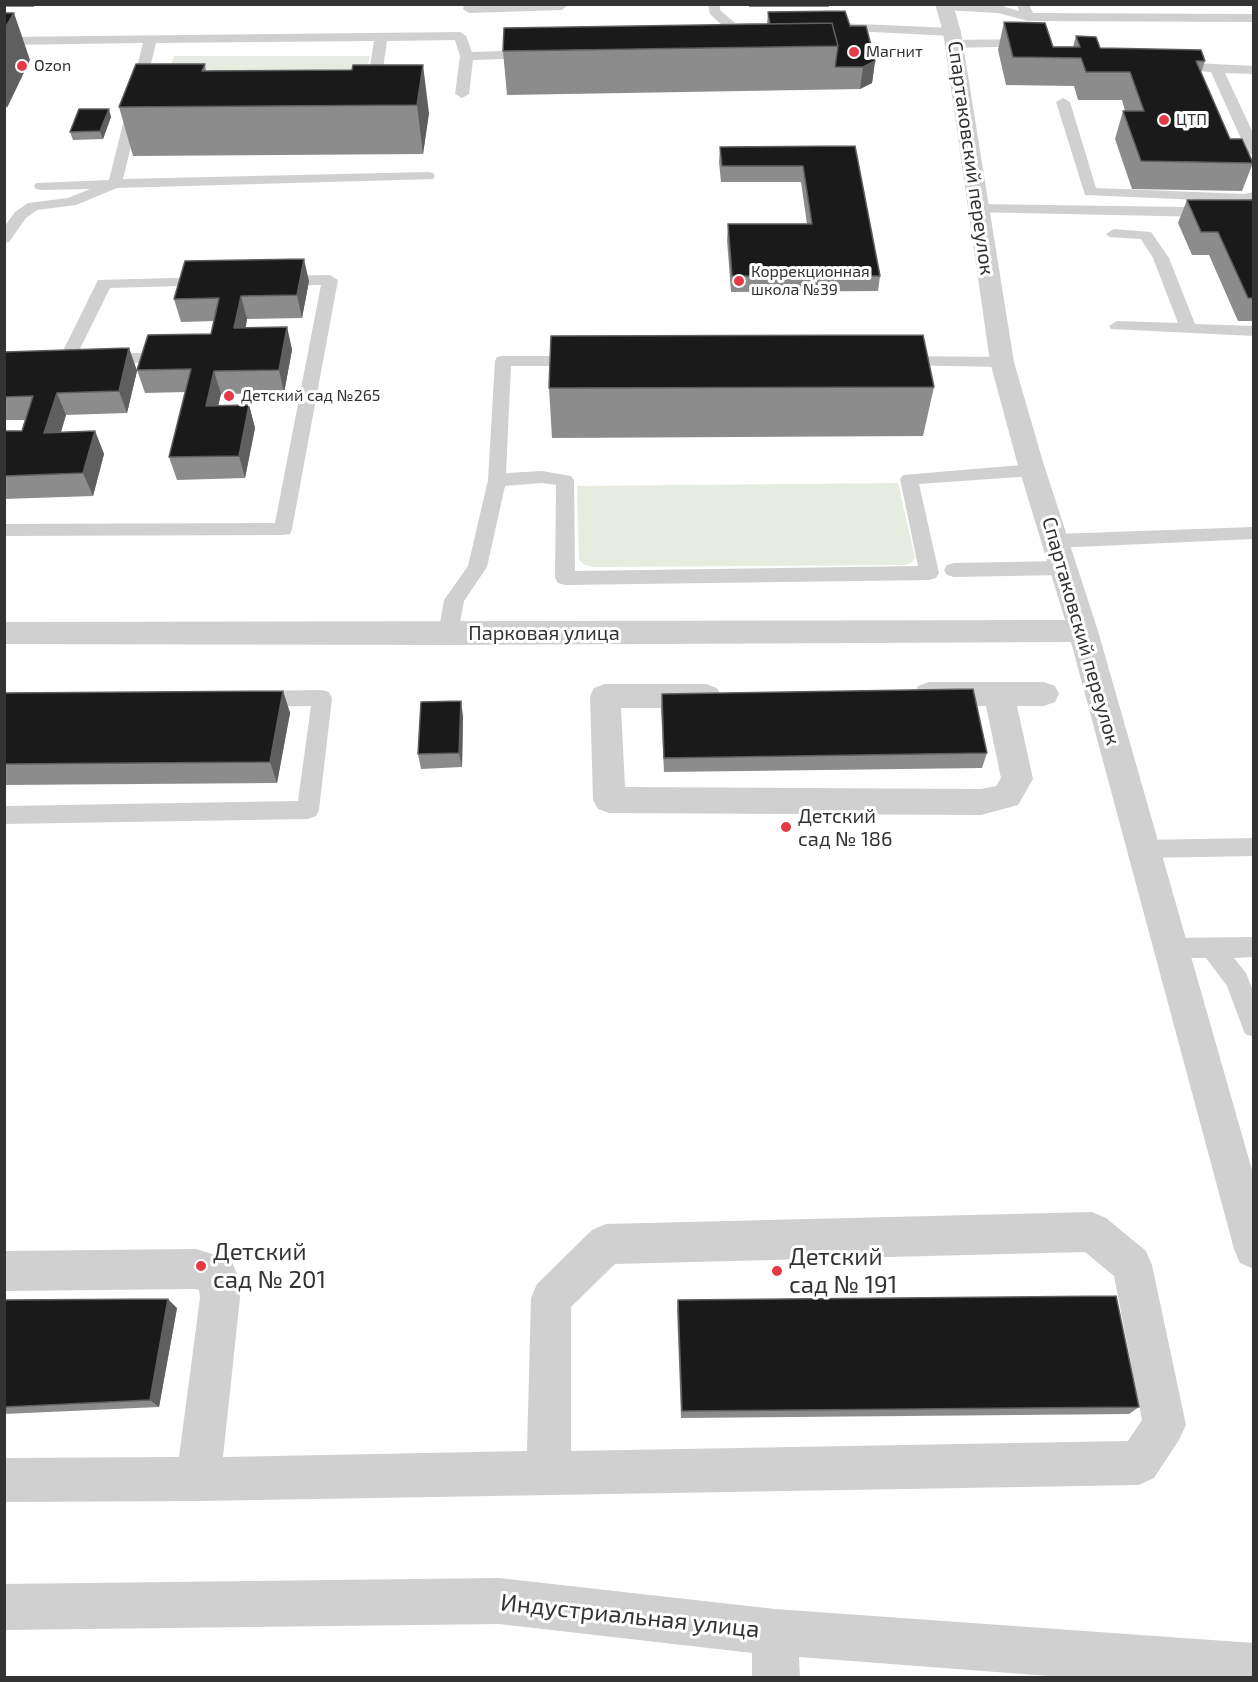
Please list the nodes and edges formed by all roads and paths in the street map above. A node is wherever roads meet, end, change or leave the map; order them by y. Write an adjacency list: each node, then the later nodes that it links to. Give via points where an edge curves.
1 (562, 4): 4 (lane)
2 (714, 4): 7 (lane, via 714,10)
3 (944, 5): 5 (lane); 11 (street, Спартаковский переулок)
4 (469, 6)
5 (1025, 11): 6 (lane)
6 (1254, 18)
7 (732, 27): 8 (lane); 13 (lane)
8 (776, 27)
9 (820, 27): 11 (lane)
10 (381, 36): 12 (lane); 17 (lane, via 460,36); 21 (lane, via 379,83)
11 (953, 38): 15 (lane); 29 (street, Спартаковский переулок)
12 (151, 39): 14 (lane); 26 (lane, via 145,85)
13 (719, 39)
14 (4, 41)
15 (1046, 46)
16 (543, 54): 17 (lane)
17 (467, 56): 22 (lane)
18 (1162, 66): 19 (lane)
19 (1216, 68): 20 (lane); 24 (lane)
20 (1254, 70)
21 (351, 82)
22 (462, 94)
23 (1063, 102): 28 (lane, via 1090,192)
24 (1254, 152)
25 (428, 176): 26 (lane)
26 (115, 184): 27 (lane); 34 (lane, via 70,202 33,206 20,215)
27 (41, 186)
28 (1254, 196)
29 (977, 209): 30 (lane); 45 (street, Спартаковский переулок)
30 (1132, 211): 31 (lane); 33 (lane)
31 (1254, 213)
32 (1114, 234): 33 (lane)
33 (1146, 235): 38 (lane, via 1161,258)
34 (4, 239)
35 (223, 281): 40 (lane, via 104,283)
36 (258, 281): 48 (lane, via 330,280 283,529)
37 (1117, 326): 38 (lane)
38 (1188, 328): 39 (lane)
39 (1254, 331)
40 (67, 358): 41 (lane); 42 (lane)
41 (143, 358)
42 (48, 359)
43 (594, 361): 47 (lane, via 503,361)
44 (879, 361): 45 (lane)
45 (1002, 362): 46 (street, Спартаковский переулок)
46 (1033, 470): 47 (lane, via 909,479 929,573 565,578 565,480); 50 (street, Спартаковский переулок)
47 (497, 480): 55 (lane, via 477,567 454,600)
48 (4, 530)
49 (1254, 533): 50 (lane)
50 (1055, 541): 51 (street, Спартаковский переулок)
51 (1064, 568): 52 (lane); 53 (street, Спартаковский переулок)
52 (954, 570)
53 (1083, 631): 55 (street, Парковая улица); 63 (street, Спартаковский переулок)
54 (4, 633): 55 (street, Парковая улица)
55 (448, 634)
56 (999, 694): 57 (street); 58 (street); 59 (street, via 1017,779 1006,796 981,802 609,800 605,696)
57 (1044, 694)
58 (904, 695)
59 (736, 696)
60 (228, 699): 61 (lane, via 322,698 308,810)
61 (4, 815)
62 (1254, 847): 63 (lane)
63 (1144, 849): 65 (street, Спартаковский переулок)
64 (1254, 947): 66 (lane)
65 (1170, 948): 66 (lane); 68 (street, Спартаковский переулок)
66 (1213, 948): 67 (lane, via 1237,981)
67 (1254, 1026)
68 (1254, 1249)
69 (4, 1271): 71 (street, via 196,1269 216,1274 220,1298)
70 (549, 1473): 70 (street, via 1139,1463 1164,1425 1132,1266 1092,1232 606,1244 551,1298); 71 (street)
71 (198, 1479): 72 (street)
72 (4, 1480)
73 (4, 1607): 74 (street, Индустриальная улица, via 499,1601)
74 (775, 1632): 75 (street, Индустриальная улица); 76 (street)
75 (1254, 1667)
76 (776, 1677)

